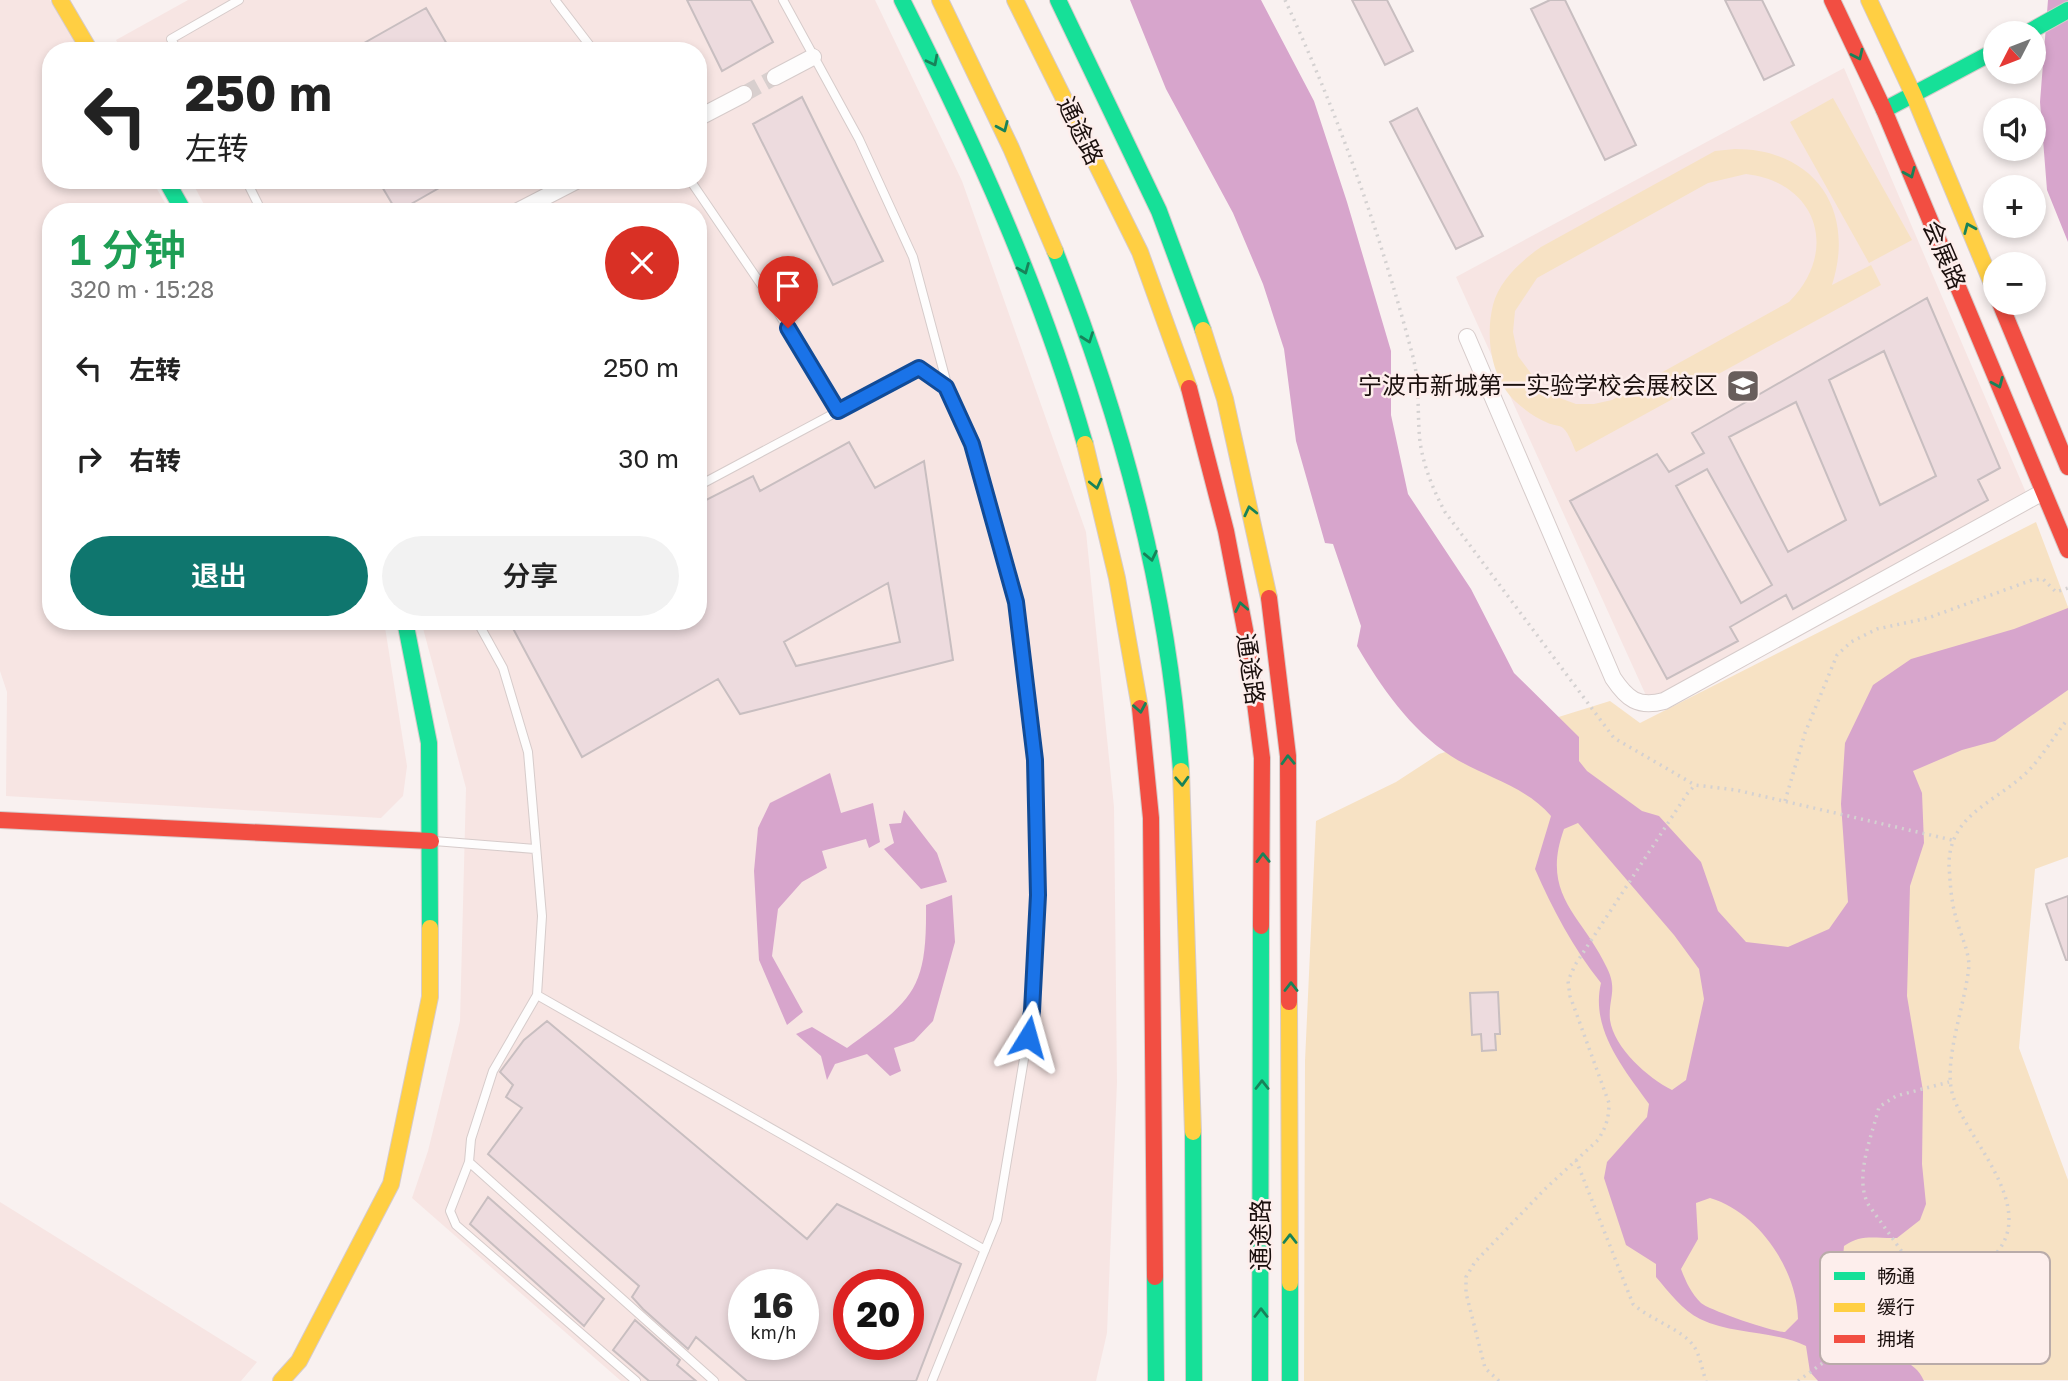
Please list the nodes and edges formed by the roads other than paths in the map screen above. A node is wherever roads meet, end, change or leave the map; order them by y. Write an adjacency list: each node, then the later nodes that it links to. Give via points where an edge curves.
1 (60, 0): 13 (main road)
2 (239, 0): 14 (lane, via 171,38)
3 (555, 0): 15 (lane)
4 (783, 0): 16 (lane)
5 (902, 0): 47 (main road, one-way to 47, via 973,141 1066,377 1117,578 1142,719 1151,818)
6 (940, 0): 48 (main road, one-way to 48, via 1043,217 1113,407 1164,618 1182,775 1197,1197)
7 (1015, 0): 49 (main road, 通途路, one-way to 7, via 1262,758 1247,640 1226,531 1188,386 1145,264)
8 (1058, 0): 50 (main road, one-way to 8, via 1288,756 1270,601 1225,399 1190,290 1159,211)
9 (1832, 0): 21 (main road, 会展路, one-way to 21)
10 (1869, 0): 20 (main road, 会展路)
11 (2068, 10): 12 (main road)
12 (2046, 22)
13 (85, 42)
14 (173, 42)
15 (587, 42)
16 (813, 57): 18 (street); 29 (lane, via 859,139 913,257)
17 (1983, 58): 20 (main road)
18 (775, 77)
19 (744, 93): 22 (street)
20 (1914, 96): 21 (main road); 26 (main road, 会展路, one-way to 20)
21 (1884, 110): 33 (main road, 会展路, one-way to 33)
22 (707, 113)
23 (561, 189): 24 (street)
24 (533, 203)
25 (707, 205): 30 (lane)
26 (1983, 262)
27 (2005, 315): 31 (main road, 会展路)
28 (1467, 337): 33 (street, via 1613,678 1624,695 1640,703 1664,701)
29 (949, 394): 30 (lane, via 919,368); 42 (lane, via 972,444 1016,602 1035,760 1038,895 1032,1011 997,1220)
30 (838, 411): 32 (lane)
31 (2068, 466)
32 (707, 481)
33 (2043, 492): 34 (main road, 会展路)
34 (2068, 550)
35 (407, 630): 38 (main road, via 429,743)
36 (482, 630): 39 (lane, via 503,668 528,752)
37 (0, 820): 38 (main road)
38 (431, 841): 39 (lane); 43 (main road, via 430,997 391,1184 299,1361)
39 (535, 849): 40 (lane, via 542,916)
40 (537, 995): 41 (lane, via 493,1071 471,1139); 42 (lane)
41 (469, 1161): 44 (lane, via 450,1211 456,1225); 45 (lane)
42 (985, 1250): 46 (lane)
43 (281, 1381)
44 (636, 1381)
45 (714, 1381)
46 (932, 1381)
47 (1156, 1381)
48 (1194, 1381)
49 (1260, 1381)
50 (1290, 1381)

